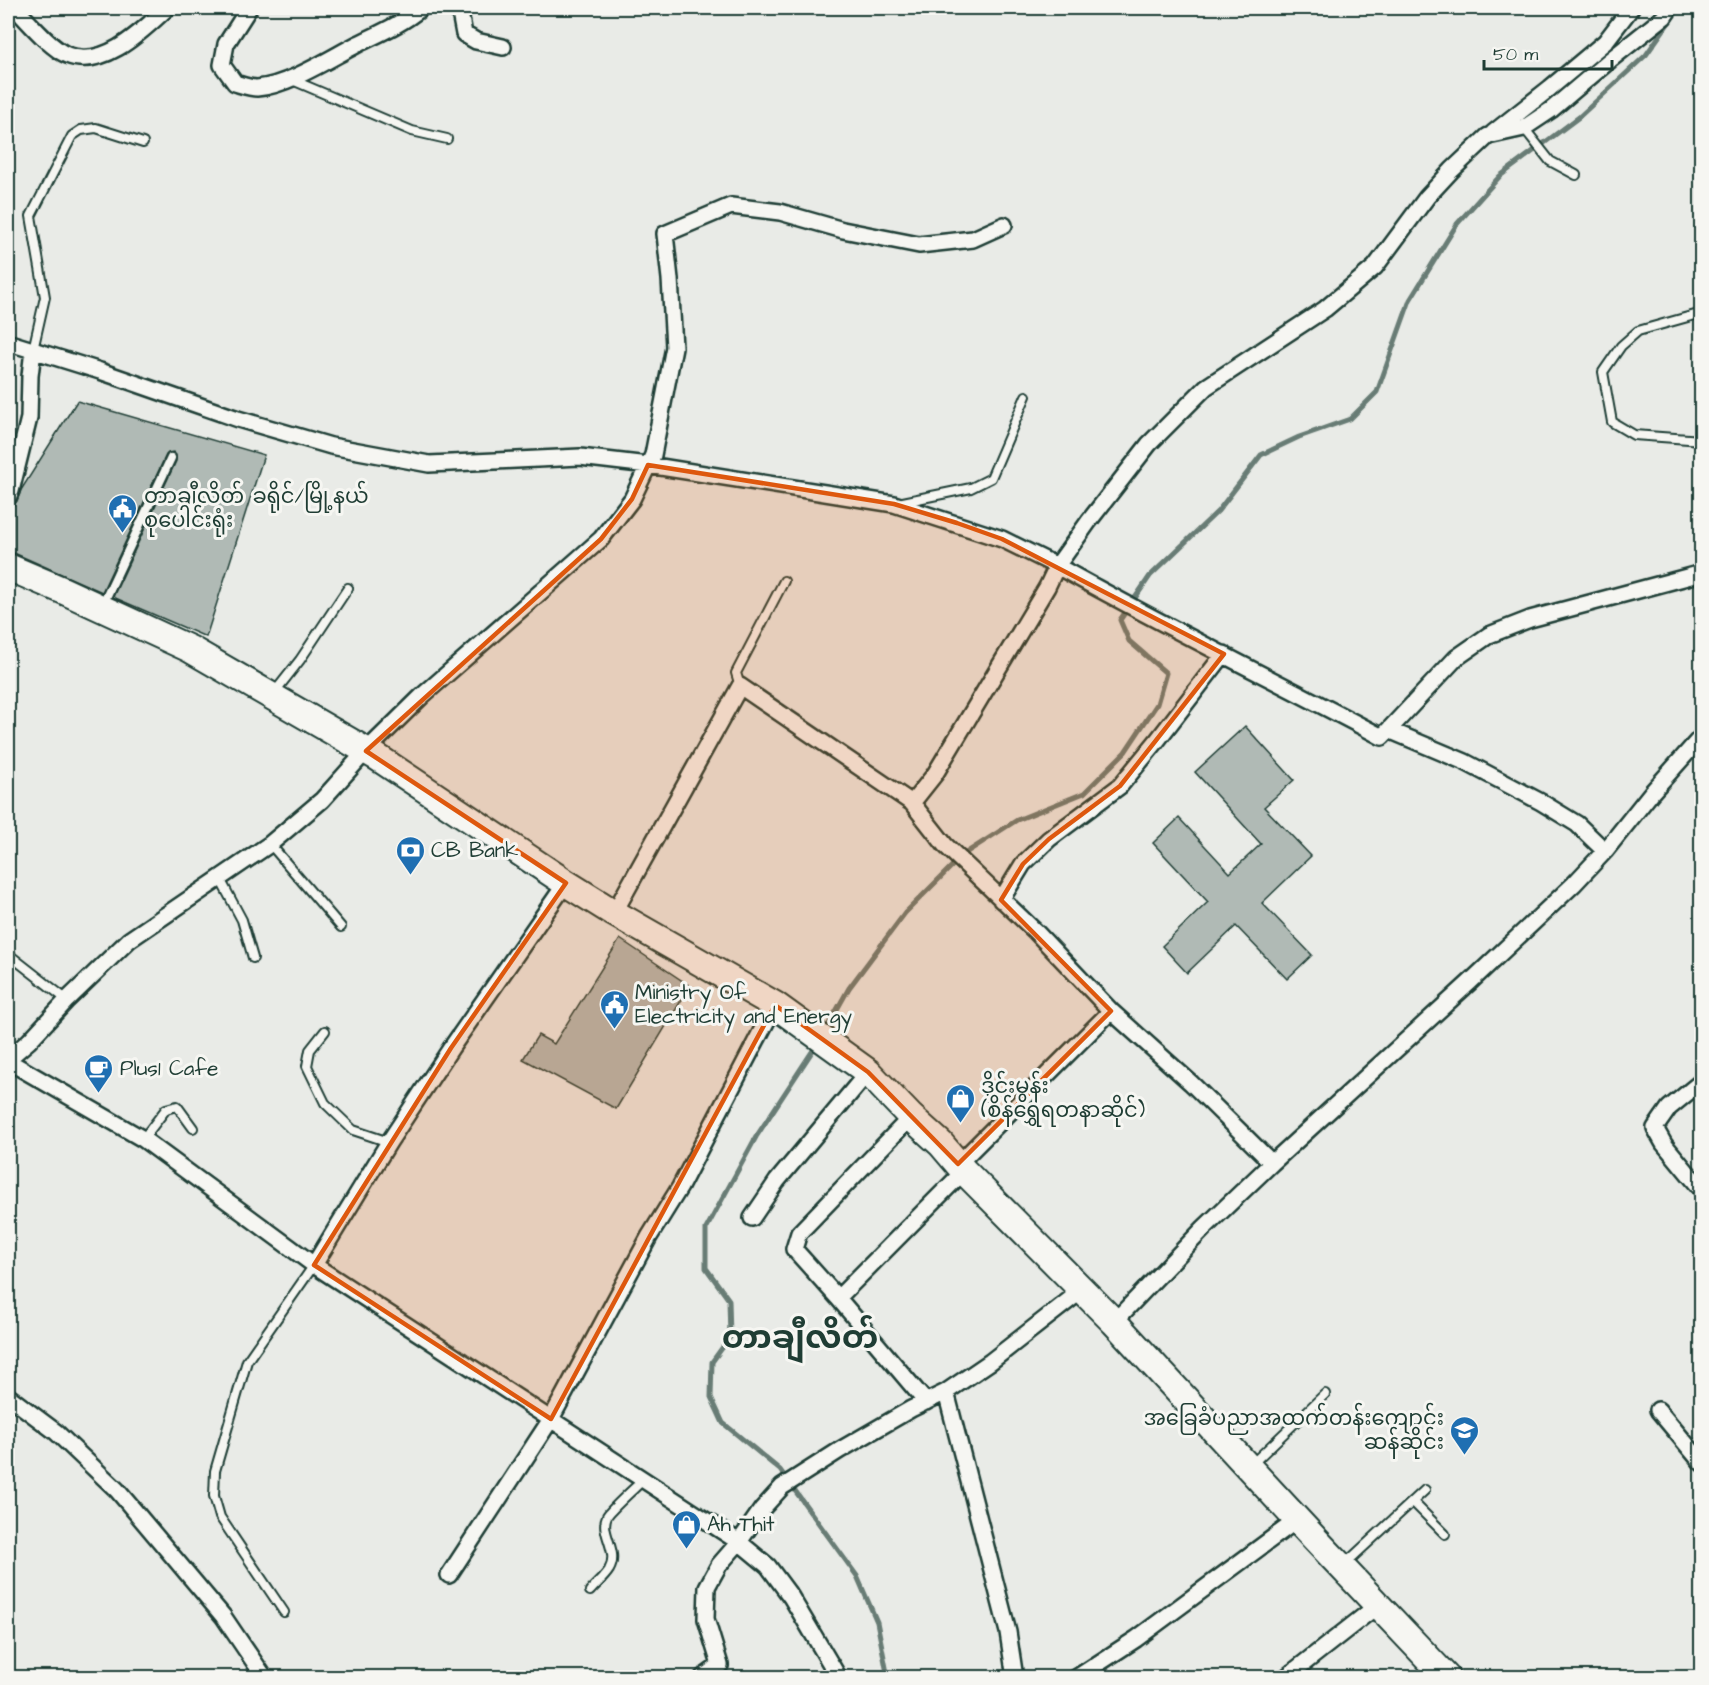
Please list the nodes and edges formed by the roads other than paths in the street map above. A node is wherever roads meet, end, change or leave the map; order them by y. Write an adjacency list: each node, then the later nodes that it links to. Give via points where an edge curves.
1 (15, 8): 2 (street, via 66,55 85,58 108,53 137,36)
2 (167, 8)
3 (249, 8): 9 (street, via 226,44 222,65 234,83 256,88)
4 (421, 8): 9 (street)
5 (454, 8): 8 (street, via 460,13 464,34)
6 (1631, 8): 11 (street, via 1605,42)
7 (1670, 8): 10 (street, via 1665,17)
8 (502, 47)
9 (289, 79): 12 (lane, via 412,131)
10 (1524, 128): 11 (street); 14 (lane, via 1550,161)
11 (1488, 136): 25 (street, via 1427,197 1375,267 1325,309 1206,387 1149,444)
12 (447, 139)
13 (143, 143): 18 (lane, via 96,128 72,136 31,216 45,297)
14 (1576, 176)
15 (1004, 225): 22 (street, via 973,239 919,245 780,212 731,206 665,234 674,347)
16 (1701, 313): 20 (lane, via 1638,331 1621,346 1603,372 1612,422 1635,435)
17 (10, 343): 18 (street)
18 (33, 350): 22 (street, via 331,446 429,464 580,457); 23 (street, via 29,418)
19 (1026, 396): 24 (lane, via 991,478 971,488)
20 (1701, 440)
21 (171, 458): 30 (lane)
22 (648, 465): 24 (street); 36 (street, via 632,500 601,539 422,696)
23 (8, 497)
24 (894, 504): 25 (street, via 1002,539)
25 (1057, 566): 31 (street); 37 (street, via 935,774)
26 (8, 567): 30 (main road)
27 (1701, 573): 34 (street, via 1530,619 1489,635 1456,658)
28 (784, 581): 32 (lane, via 736,673)
29 (348, 588): 33 (lane)
30 (101, 608): 33 (main road, via 190,649)
31 (1224, 654): 34 (street, via 1382,737); 42 (street, via 1120,786 1049,838 1023,864)
32 (740, 686): 37 (street); 43 (street)
33 (271, 696): 36 (main road)
34 (1389, 730): 39 (street, via 1465,762 1541,802 1577,824)
35 (1701, 736): 39 (street)
36 (366, 751): 38 (street, via 322,800); 41 (main road)
37 (912, 803): 42 (street, via 945,845)
38 (270, 844): 40 (street); 44 (lane)
39 (1605, 851): 58 (street, via 1470,982)
40 (219, 877): 46 (lane, via 242,920); 47 (street, via 129,940)
41 (566, 883): 43 (main road); 57 (street)
42 (1001, 900): 49 (street)
43 (614, 913): 48 (main road)
44 (340, 927)
45 (12, 957): 47 (lane)
46 (253, 958)
47 (67, 1000): 51 (street)
48 (775, 1005): 52 (main road); 71 (street, via 680,1187)
49 (1111, 1011): 58 (street); 59 (street)
50 (325, 1031): 57 (lane, via 310,1050 307,1066 325,1103 353,1130)
51 (8, 1060): 56 (street)
52 (868, 1072): 54 (main road); 61 (street, via 777,1181)
53 (1701, 1081): 60 (street, via 1669,1108 1654,1128)
54 (911, 1117): 59 (main road); 64 (street, via 799,1233 794,1250)
55 (193, 1128): 56 (lane, via 177,1106 171,1106)
56 (143, 1139): 62 (street)
57 (389, 1142): 62 (street)
58 (1272, 1163): 65 (street)
59 (961, 1168): 63 (main road); 64 (street)
60 (1701, 1190)
61 (752, 1218)
62 (314, 1265): 71 (street); 84 (lane, via 247,1361 215,1471 214,1496 220,1517)
63 (1082, 1290): 65 (main road); 66 (street)
64 (838, 1298): 69 (street)
65 (1114, 1322): 73 (main road)
66 (946, 1392): 69 (street); 89 (street, via 1008,1632)
67 (1325, 1394): 73 (lane)
68 (8, 1396): 86 (street, via 56,1432 117,1490 224,1616)
69 (926, 1402): 79 (street, via 782,1487)
70 (1658, 1410): 72 (street)
71 (551, 1419): 74 (street); 81 (street)
72 (1701, 1463)
73 (1249, 1467): 77 (main road)
74 (644, 1479): 79 (street); 82 (lane, via 607,1516 605,1529 612,1559 609,1569)
75 (1425, 1490): 76 (lane)
76 (1413, 1502): 78 (lane); 80 (lane)
77 (1298, 1520): 80 (main road); 90 (street, via 1136,1639)
78 (1445, 1534)
79 (739, 1542): 85 (street, via 707,1587 706,1619); 88 (street, via 768,1566 791,1597)
80 (1342, 1567): 83 (main road)
81 (449, 1575)
82 (590, 1591)
83 (1378, 1605): 91 (street); 92 (main road)
84 (284, 1612)
85 (724, 1671): 87 (street)
86 (266, 1677)
87 (702, 1677)
88 (839, 1677)
89 (1015, 1677)
90 (1076, 1677)
91 (1285, 1677)
92 (1447, 1677)

